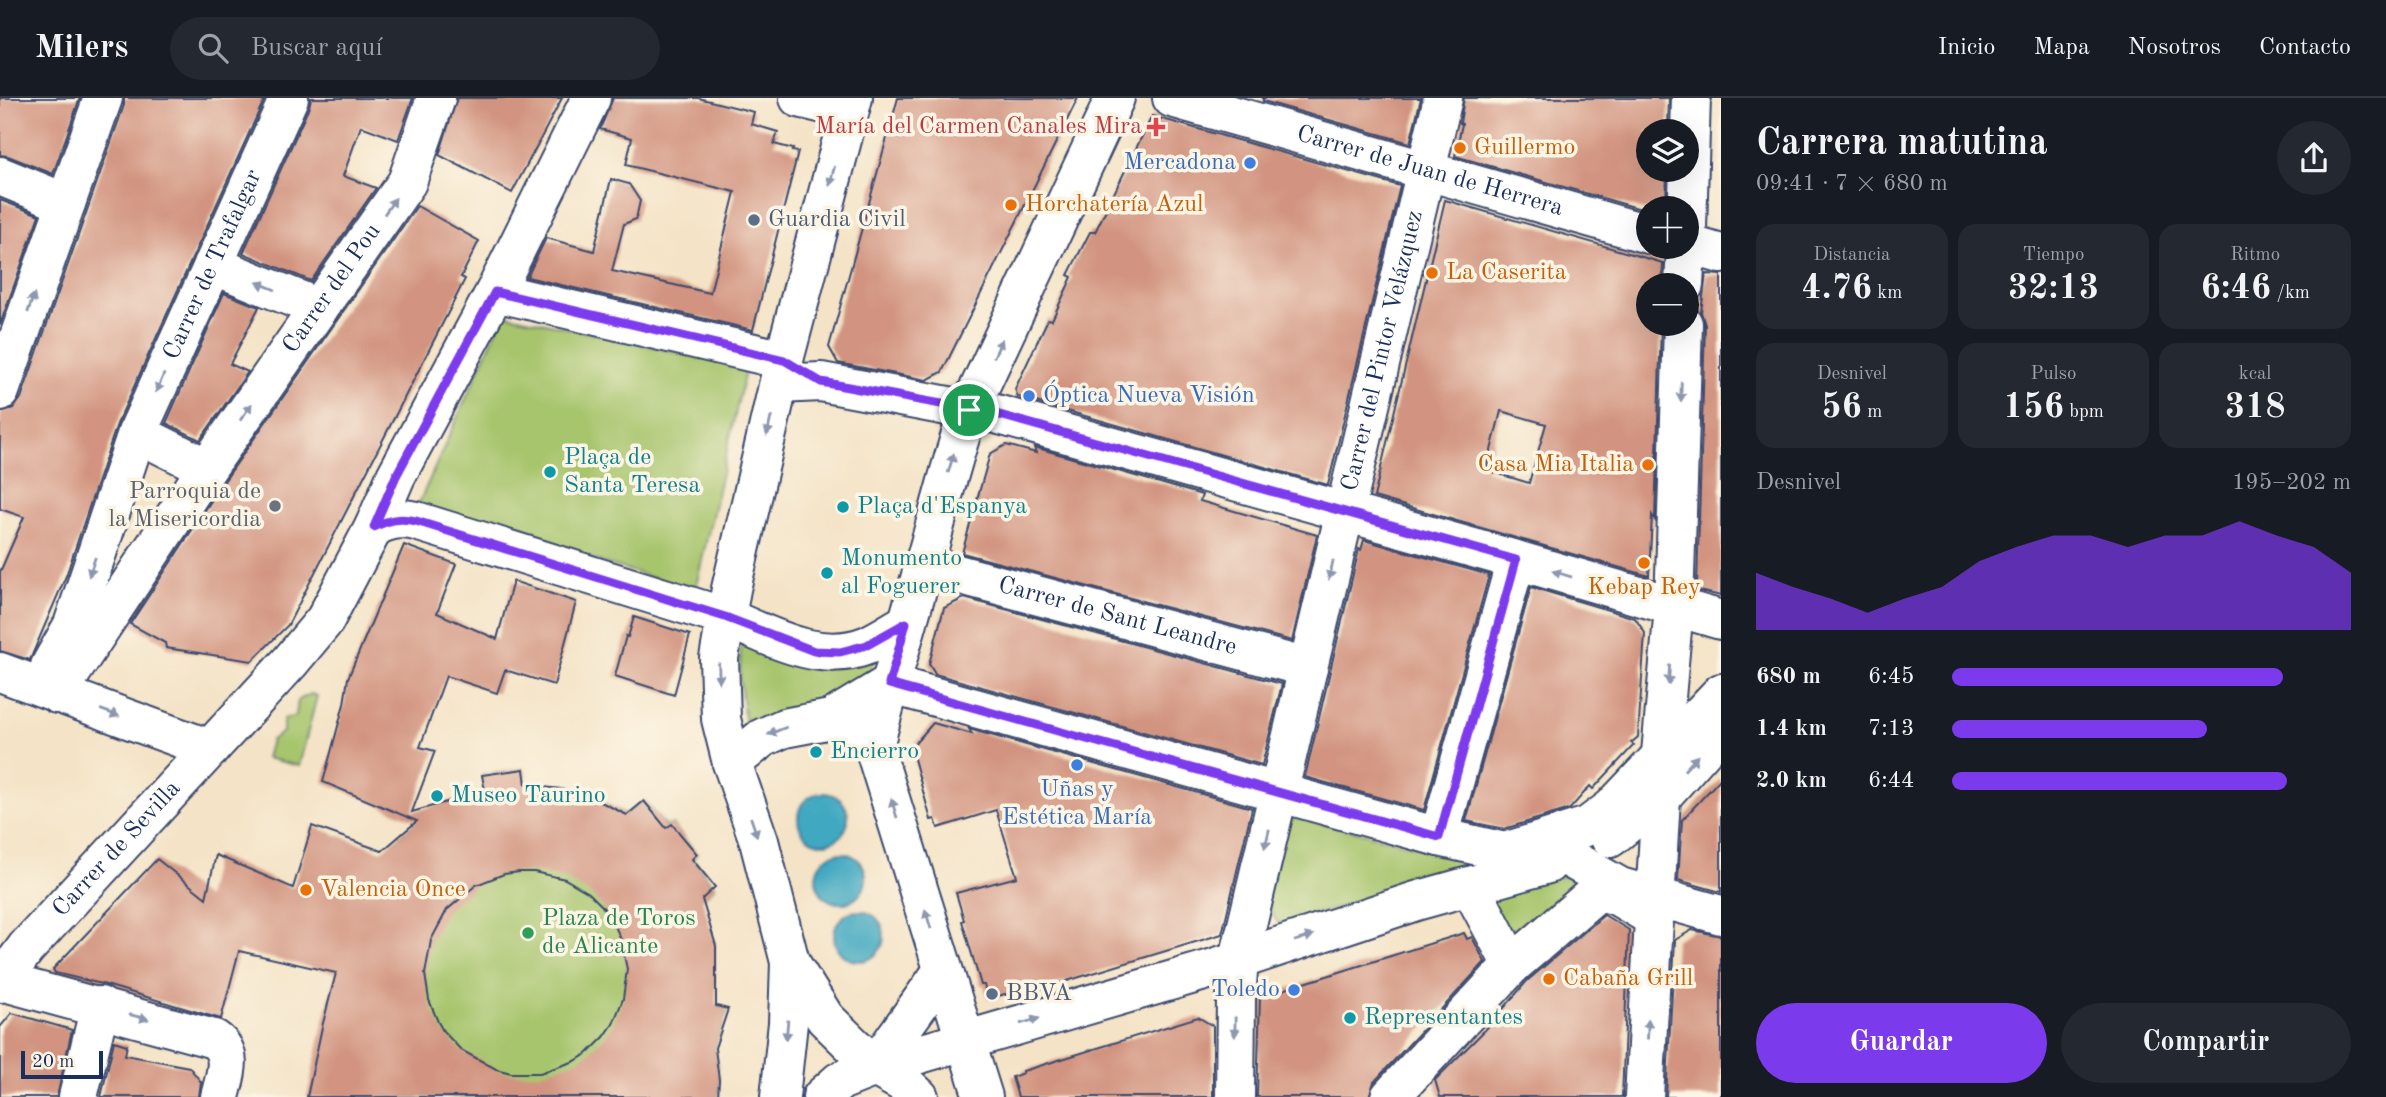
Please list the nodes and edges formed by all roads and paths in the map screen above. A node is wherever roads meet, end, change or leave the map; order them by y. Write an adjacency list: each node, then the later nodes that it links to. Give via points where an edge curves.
1 (103, 98): 14 (street)
2 (289, 98): 18 (street, Carrer de Trafalgar)
3 (436, 98): 20 (street, Carrer del Pou, one-way to 3, via 407,183)
4 (591, 98): 19 (street)
5 (799, 98): 10 (street)
6 (1115, 98): 24 (street, one-way to 6)
7 (1172, 98): 11 (street, Carrer de Juan de Herrera)
8 (1443, 98): 11 (street, Carrer del Pintor Velázquez)
9 (1691, 98): 13 (street)
10 (851, 104): 22 (street, one-way to 22)
11 (1426, 172): 15 (street, Carrer de Juan de Herrera); 27 (street, Carrer del Pintor Velázquez)
12 (0, 176): 14 (street)
13 (1688, 196)
14 (65, 204): 23 (street, one-way to 14)
15 (1636, 231)
16 (1699, 248): 17 (street)
17 (1721, 254)
18 (213, 265): 20 (street, one-way to 18); 25 (street, Carrer de Trafalgar, one-way to 25)
19 (495, 292): 22 (street); 28 (street, via 396,476)
20 (319, 308): 26 (street, Carrer del Pou, one-way to 20)
21 (1683, 336): 31 (street, one-way to 31)
22 (782, 372): 24 (street); 32 (street, one-way to 32)
23 (0, 391)
24 (969, 410): 27 (street); 30 (street, one-way to 24, via 952,456)
25 (137, 433): 26 (street); 38 (street, Carrer de Trafalgar, one-way to 38)
26 (207, 468): 38 (street, Carrer del Pou)
27 (1345, 513): 29 (street); 35 (street, Carrer del Pintor Velázquez, one-way to 35)
28 (389, 523): 32 (street); 43 (street, Carrer de Sevilla, via 317,631)
29 (1516, 560): 31 (street, one-way to 29); 48 (street)
30 (925, 565): 34 (street); 35 (street, Carrer de Sant Leandre)
31 (1674, 607): 33 (street); 44 (street, one-way to 44)
32 (725, 617): 34 (street, via 814,651 840,652 867,645); 45 (street, one-way to 45, via 719,658 721,719)
33 (1721, 620)
34 (906, 623): 37 (street)
35 (1308, 668): 46 (street, Carrer del Pintor Velázquez)
36 (0, 672): 38 (street)
37 (889, 684): 40 (street); 42 (street); 46 (street)
38 (48, 690): 43 (street, one-way to 43)
39 (1721, 693): 44 (street)
40 (831, 719): 42 (street, via 858,732); 45 (street, one-way to 45, via 795,725 762,738)
41 (1721, 730): 47 (street, one-way to 41)
42 (874, 747): 57 (street, one-way to 42)
43 (210, 749): 56 (street, Carrer de Sevilla)
44 (1661, 754): 48 (street, via 1612,808 1588,826 1505,852)
45 (732, 763): 54 (street, one-way to 54, via 759,841)
46 (1279, 791): 48 (street); 53 (street, Carrer del Pintor Velázquez, one-way to 53)
47 (1661, 797): 49 (street, via 1605,842); 51 (street)
48 (1439, 837)
49 (1569, 859): 50 (street); 51 (street)
50 (1470, 886): 53 (street, one-way to 50); 55 (street)
51 (1636, 900): 52 (street); 55 (street, via 1598,891); 72 (street, one-way to 51)
52 (1721, 915)
53 (1239, 959): 61 (street, one-way to 53); 70 (street, Carrer del Pintor Velázquez, one-way to 70)
54 (790, 962): 59 (street, via 825,1018); 66 (street, one-way to 66)
55 (1512, 965): 63 (street)
56 (7, 968): 58 (street)
57 (943, 970): 60 (street); 61 (street)
58 (100, 1006): 64 (street); 65 (street, one-way to 65, via 220,1042 227,1067)
59 (844, 1035): 60 (street, via 870,1040); 62 (street)
60 (895, 1036): 62 (street)
61 (965, 1040): 62 (street); 69 (street)
62 (874, 1067): 67 (street, via 840,1080); 68 (street)
63 (1426, 1080): 71 (street)
64 (78, 1097)
65 (220, 1097)
66 (780, 1097)
67 (822, 1097)
68 (919, 1097)
69 (983, 1097)
70 (1235, 1097)
71 (1390, 1097)
72 (1644, 1097)

